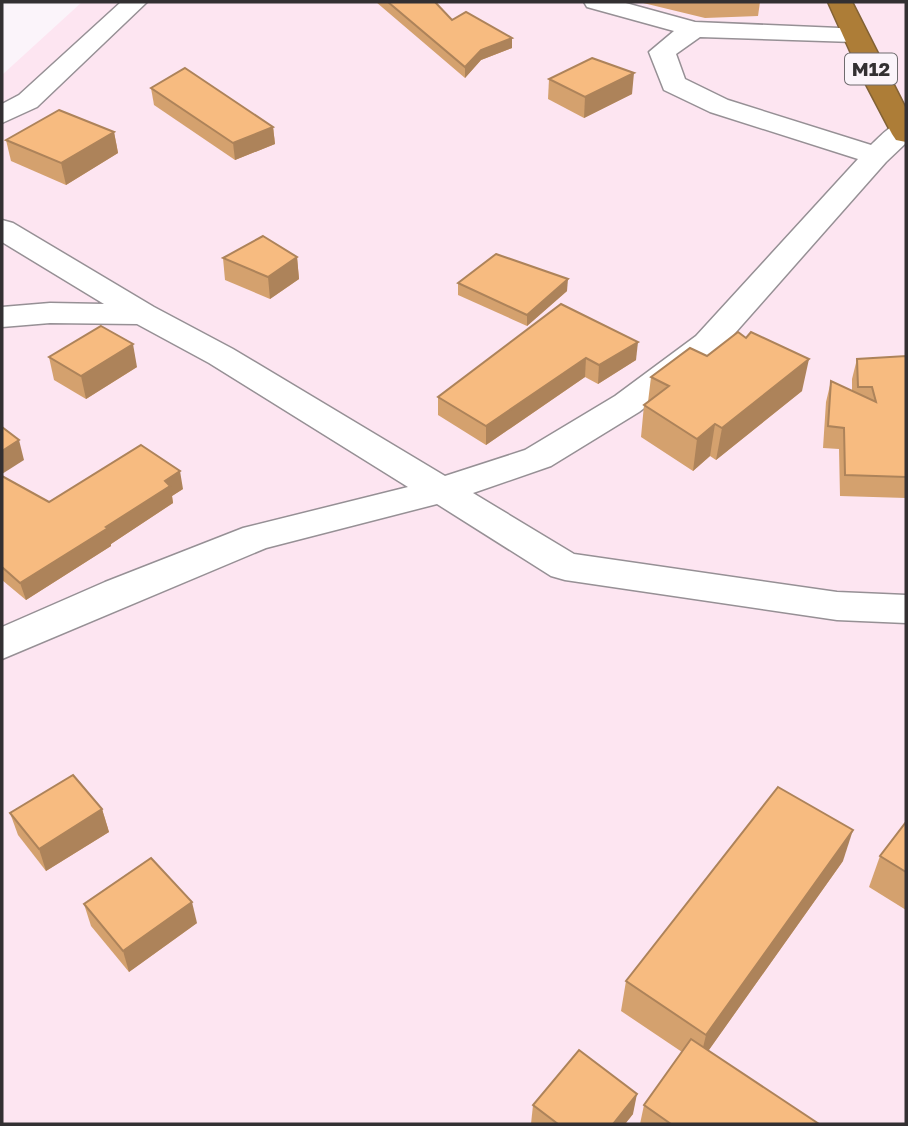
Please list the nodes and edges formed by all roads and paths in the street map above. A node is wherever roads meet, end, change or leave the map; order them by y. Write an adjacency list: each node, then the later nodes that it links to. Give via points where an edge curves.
1 (135, 2): 6 (street, via 28,101)
2 (596, 2): 4 (street)
3 (841, 2): 5 (highway, M12)
4 (694, 29): 5 (street); 8 (street, via 662,52 673,84 719,106)
5 (854, 34): 7 (highway, M12)
6 (2, 116)
7 (905, 132): 8 (street)
8 (876, 156): 12 (street, via 708,342 626,404 538,458)
9 (2, 229): 10 (street)
10 (143, 314): 11 (street); 12 (street)
11 (2, 317)
12 (441, 491): 13 (street, via 565,566 837,606); 14 (street, via 256,537)
13 (906, 609)
14 (2, 644)

